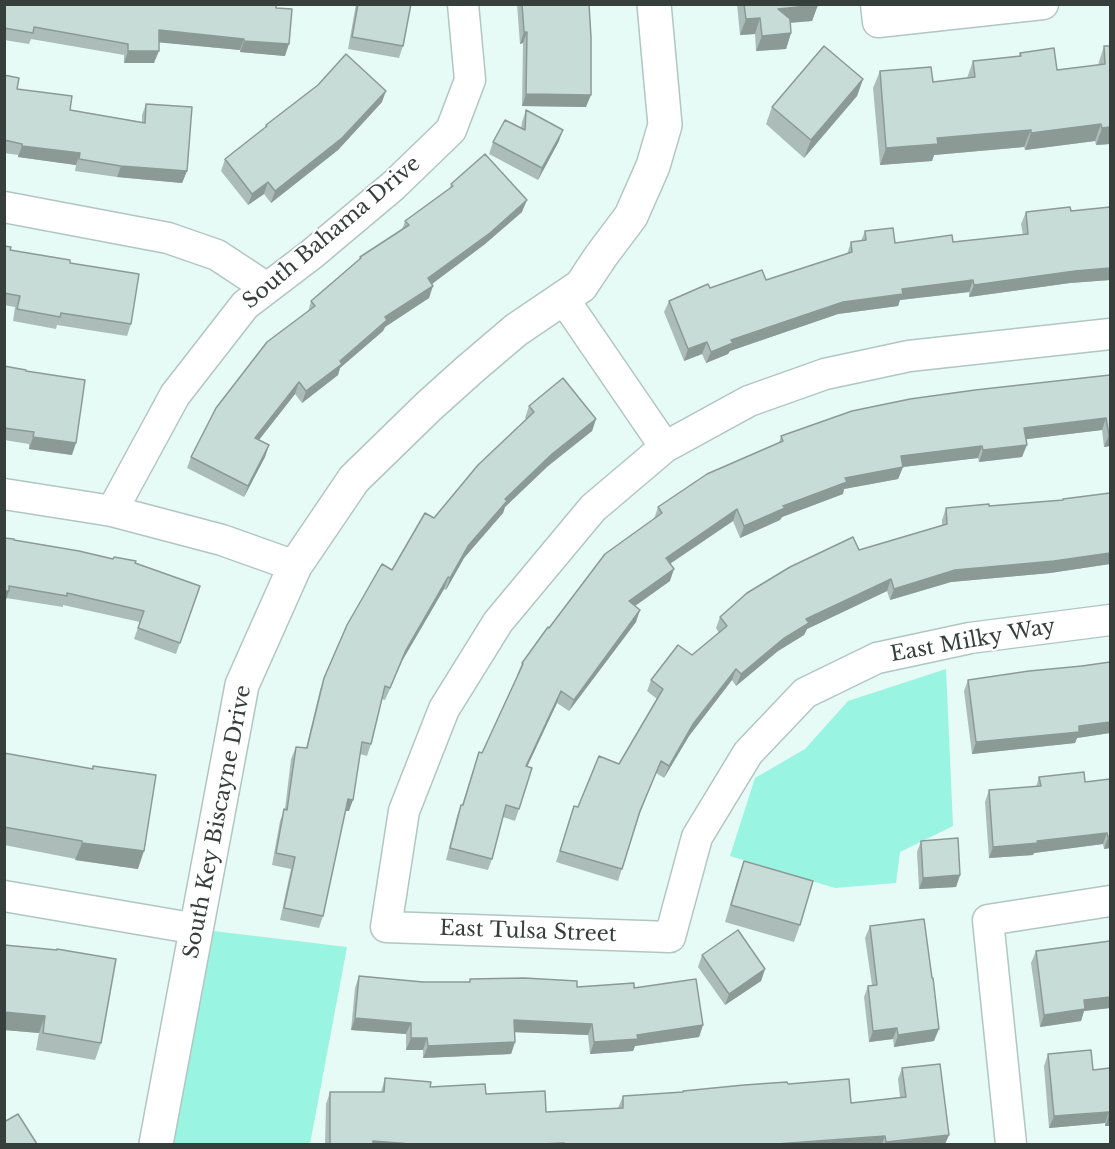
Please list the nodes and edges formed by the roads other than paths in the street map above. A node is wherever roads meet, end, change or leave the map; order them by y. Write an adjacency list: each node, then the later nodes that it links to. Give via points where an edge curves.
1 (463, 4): 6 (street, South Bahama Drive, via 470,80 450,130 393,186)
2 (654, 4): 7 (street, South Key Biscayne Drive, via 665,125 653,166 631,216 580,286)
3 (1043, 4): 4 (street)
4 (877, 13)
5 (4, 207): 6 (street, via 168,238 217,255)
6 (267, 288): 11 (street, South Bahama Drive, via 244,305 175,394)
7 (563, 298): 9 (street); 12 (street, South Key Biscayne Drive, via 516,330 389,444 354,479)
8 (1110, 334): 9 (street, via 909,356 825,374 749,401)
9 (664, 447): 17 (street, East Tulsa Street, via 593,508 498,622 444,709 404,811 386,927)
10 (4, 494): 11 (street)
11 (112, 511): 12 (street, via 222,540)
12 (295, 566): 16 (street, South Key Biscayne Drive, via 242,685)
13 (1110, 620): 17 (street, East Milky Way, via 970,638 877,658 805,693 748,753 697,837)
14 (4, 896): 16 (street)
15 (1110, 902): 19 (street, via 988,920)
16 (197, 929): 18 (street, South Key Biscayne Drive)
17 (670, 937)
18 (156, 1144)
19 (1011, 1144)

